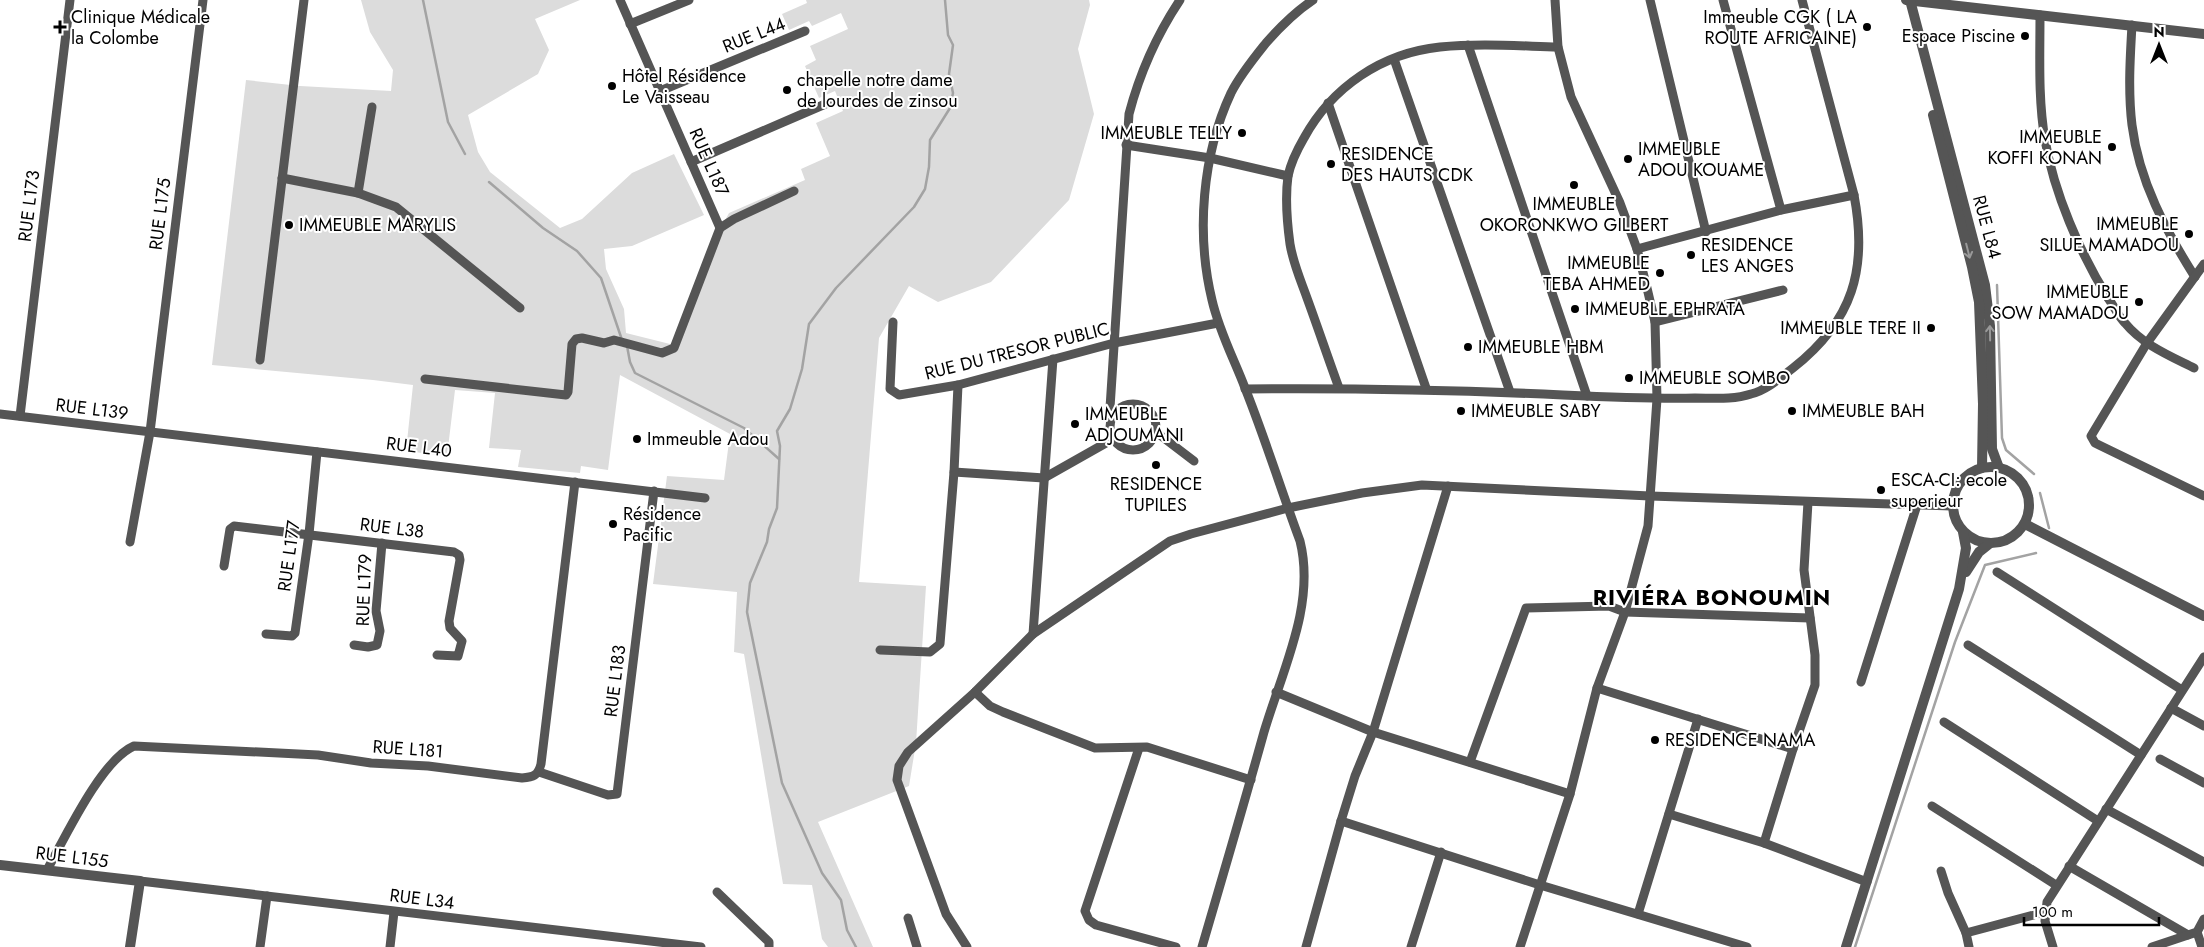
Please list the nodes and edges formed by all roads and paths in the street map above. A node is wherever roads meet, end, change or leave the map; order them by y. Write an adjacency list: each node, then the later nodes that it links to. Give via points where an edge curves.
1 (70, 0): 60 (street, RUE L173)
2 (203, 0): 61 (street, RUE L175)
3 (304, 0): 30 (street)
4 (620, 0): 15 (street, RUE L187)
5 (689, 0): 15 (street)
6 (1180, 0): 26 (street, via 1160,29 1136,86)
7 (1313, 0): 27 (street, via 1279,28 1232,92)
8 (1555, 0): 20 (street)
9 (1650, 0): 36 (street)
10 (1723, 0): 34 (street)
11 (1802, 0): 33 (street)
12 (1905, 0): 13 (street); 67 (street, RUE L84, one-way to 67, via 1978,293 1984,404)
13 (1910, 0): 14 (street); 68 (street, RUE L84, one-way to 13, via 1992,449 1990,326 1985,285)
14 (2040, 16): 16 (street); 46 (street, via 2041,102 2051,168 2076,238 2094,275 2125,323)
15 (630, 24): 22 (street, RUE L187)
16 (2132, 25): 18 (street); 39 (street, via 2132,127 2143,172 2168,234)
17 (806, 32): 22 (street, RUE L44)
18 (2204, 34)
19 (1468, 46): 20 (street); 21 (street, via 1440,47); 56 (street)
20 (1558, 47): 37 (street, via 1571,97 1620,203)
21 (1394, 59): 24 (street, via 1353,79); 55 (street)
22 (660, 91): 28 (street, RUE L187)
23 (830, 102): 28 (street)
24 (1328, 103): 29 (street, via 1310,127); 54 (street)
25 (372, 107): 32 (street)
26 (1126, 145): 27 (street); 45 (street)
27 (1210, 158): 29 (street); 44 (street, via 1205,206 1205,256)
28 (691, 162): 35 (street, RUE L187)
29 (1288, 176): 53 (street, via 1290,245)
30 (282, 178): 32 (street); 48 (street)
31 (794, 192): 35 (street)
32 (358, 193): 41 (street, via 396,207 410,216)
33 (1854, 195): 34 (street); 57 (street, via 1860,253 1855,279 1830,334 1812,353 1774,384 1752,394 1730,398)
34 (1781, 210): 36 (street)
35 (720, 228): 50 (street, via 674,348 669,351 662,354 614,340 604,343 576,339 572,344 566,395)
36 (1706, 232): 37 (street)
37 (1637, 249): 43 (street)
38 (2204, 264): 39 (street)
39 (2195, 277): 46 (street)
40 (1783, 290): 43 (street)
41 (520, 308)
42 (893, 322): 51 (street, RUE DU TRESOR PUBLIC, via 890,389 894,393)
43 (1655, 322): 57 (street)
44 (1218, 324): 45 (street, RUE DU TRESOR PUBLIC); 52 (street)
45 (1114, 343): 47 (street, RUE DU TRESOR PUBLIC); 58 (street, via 1110,408)
46 (2146, 343): 49 (street); 75 (street, via 2092,432 2092,439)
47 (1054, 359): 51 (street, RUE DU TRESOR PUBLIC); 70 (street)
48 (260, 360)
49 (2194, 368)
50 (425, 379)
51 (958, 385): 69 (street)
52 (1245, 388): 53 (street); 80 (street)
53 (1339, 388): 54 (street)
54 (1426, 388): 55 (street)
55 (1510, 392): 56 (street)
56 (1586, 396): 57 (street)
57 (1658, 399): 74 (street)
58 (1115, 413): 62 (street, via 1128,405 1143,406 1154,417); 64 (street, via 1110,426)
59 (0, 414): 60 (street, RUE L139)
60 (20, 416): 61 (street, RUE L139)
61 (150, 432): 63 (street, RUE L139); 84 (street, RUE L175)
62 (1156, 432): 64 (street, via 1140,449 1125,448); 66 (street)
63 (180, 436): 65 (street, RUE L40)
64 (1113, 439): 70 (street)
65 (317, 452): 71 (street, RUE L40); 83 (street, RUE L177)
66 (1194, 461)
67 (1982, 468): 68 (street); 79 (street, via 1960,482)
68 (1999, 468): 81 (street, via 2020,480 2026,490 2029,513)
69 (954, 472): 70 (street); 97 (street, via 940,644 930,652)
70 (1044, 478): 94 (street)
71 (575, 482): 73 (street, RUE L40); 115 (street)
72 (1448, 486): 74 (street); 80 (street, via 1390,489); 109 (street)
73 (654, 491): 76 (street, RUE L40); 115 (street, RUE L183, via 616,794 608,795)
74 (1650, 496): 77 (street); 90 (street, via 1648,526)
75 (2204, 496)
76 (705, 498)
77 (1808, 502): 78 (street); 92 (street, via 1804,570)
78 (1917, 505): 79 (street); 100 (street)
79 (1952, 506): 82 (street, via 1955,520)
80 (1288, 508): 94 (street, via 1170,542); 104 (street, via 1303,554 1304,579 1299,626)
81 (2025, 524): 86 (street, via 2003,542); 91 (street)
82 (1963, 532): 86 (street); 89 (street, via 1966,548)
83 (309, 534): 85 (street, RUE L38); 87 (street, RUE L38, via 234,526 230,529); 93 (street, RUE L177, via 295,633 288,637)
84 (130, 542)
85 (382, 543): 95 (street, RUE L179, via 376,611 380,630 377,645); 98 (street, RUE L38, via 459,554 449,621 450,628 462,641 460,652 452,657)
86 (1988, 544): 89 (street, via 1972,561)
87 (224, 566)
88 (1997, 572): 102 (street)
89 (1958, 589): 132 (street)
90 (1624, 612): 92 (street); 101 (street); 114 (street, via 1609,606 1526,608)
91 (2204, 616)
92 (1810, 618): 111 (street, via 1815,685)
93 (266, 634)
94 (1033, 634): 103 (street)
95 (354, 645)
96 (1968, 645): 112 (street)
97 (880, 650)
98 (437, 654)
99 (2204, 657): 102 (street)
100 (1861, 682)
101 (1597, 688): 106 (street); 118 (street)
102 (2182, 690): 105 (street)
103 (975, 692): 110 (street, via 990,706 1095,748); 151 (street, via 908,752 899,766 897,780 946,914)
104 (1276, 692): 109 (street); 116 (street)
105 (2171, 708): 108 (street); 112 (street)
106 (1698, 720): 111 (street); 121 (street)
107 (1944, 722): 123 (street)
108 (2204, 726)
109 (1373, 732): 114 (street); 122 (street)
110 (1139, 748): 116 (street, via 1147,747); 152 (street, via 1085,911 1096,925)
111 (1793, 749): 124 (street)
112 (2141, 755): 120 (street)
113 (2160, 759): 117 (street)
114 (1470, 762): 118 (street)
115 (539, 772): 129 (street, RUE L181, via 533,777 522,778 318,756 134,746 124,750 111,764)
116 (1251, 780): 153 (street)
117 (2204, 783)
118 (1570, 794): 133 (street)
119 (1932, 806): 134 (street)
120 (2106, 809): 123 (street); 126 (street)
121 (1669, 814): 124 (street); 139 (street)
122 (1341, 820): 125 (street); 154 (street)
123 (2098, 821): 128 (street)
124 (1764, 844): 132 (street)
125 (1441, 852): 133 (street); 155 (street)
126 (2204, 862)
127 (0, 864): 129 (street, RUE L155)
128 (2069, 866): 134 (street); 144 (street)
129 (47, 870): 131 (street, RUE L155)
130 (1941, 871): 143 (street)
131 (140, 881): 136 (street, RUE L34); 145 (street)
132 (1866, 882): 158 (street)
133 (1540, 885): 139 (street); 156 (street)
134 (2056, 886): 138 (street)
135 (717, 892): 149 (street, via 769,942)
136 (266, 896): 137 (street, RUE L34); 146 (street)
137 (394, 912): 147 (street); 148 (street, RUE L34)
138 (2045, 912): 143 (street); 160 (street)
139 (1638, 914): 157 (street)
140 (908, 918): 150 (street)
141 (2204, 919): 142 (street)
142 (2198, 932): 144 (street); 162 (street)
143 (1966, 933): 159 (street)
144 (2188, 935): 161 (street)
145 (130, 947)
146 (260, 947)
147 (390, 947)
148 (701, 947)
149 (769, 947)
150 (917, 947)
151 (967, 947)
152 (1176, 947)
153 (1202, 947)
154 (1306, 947)
155 (1411, 947)
156 (1520, 947)
157 (1748, 947)
158 (1846, 947)
159 (1969, 947)
160 (2053, 947)
161 (2152, 947)
162 (2202, 947)

